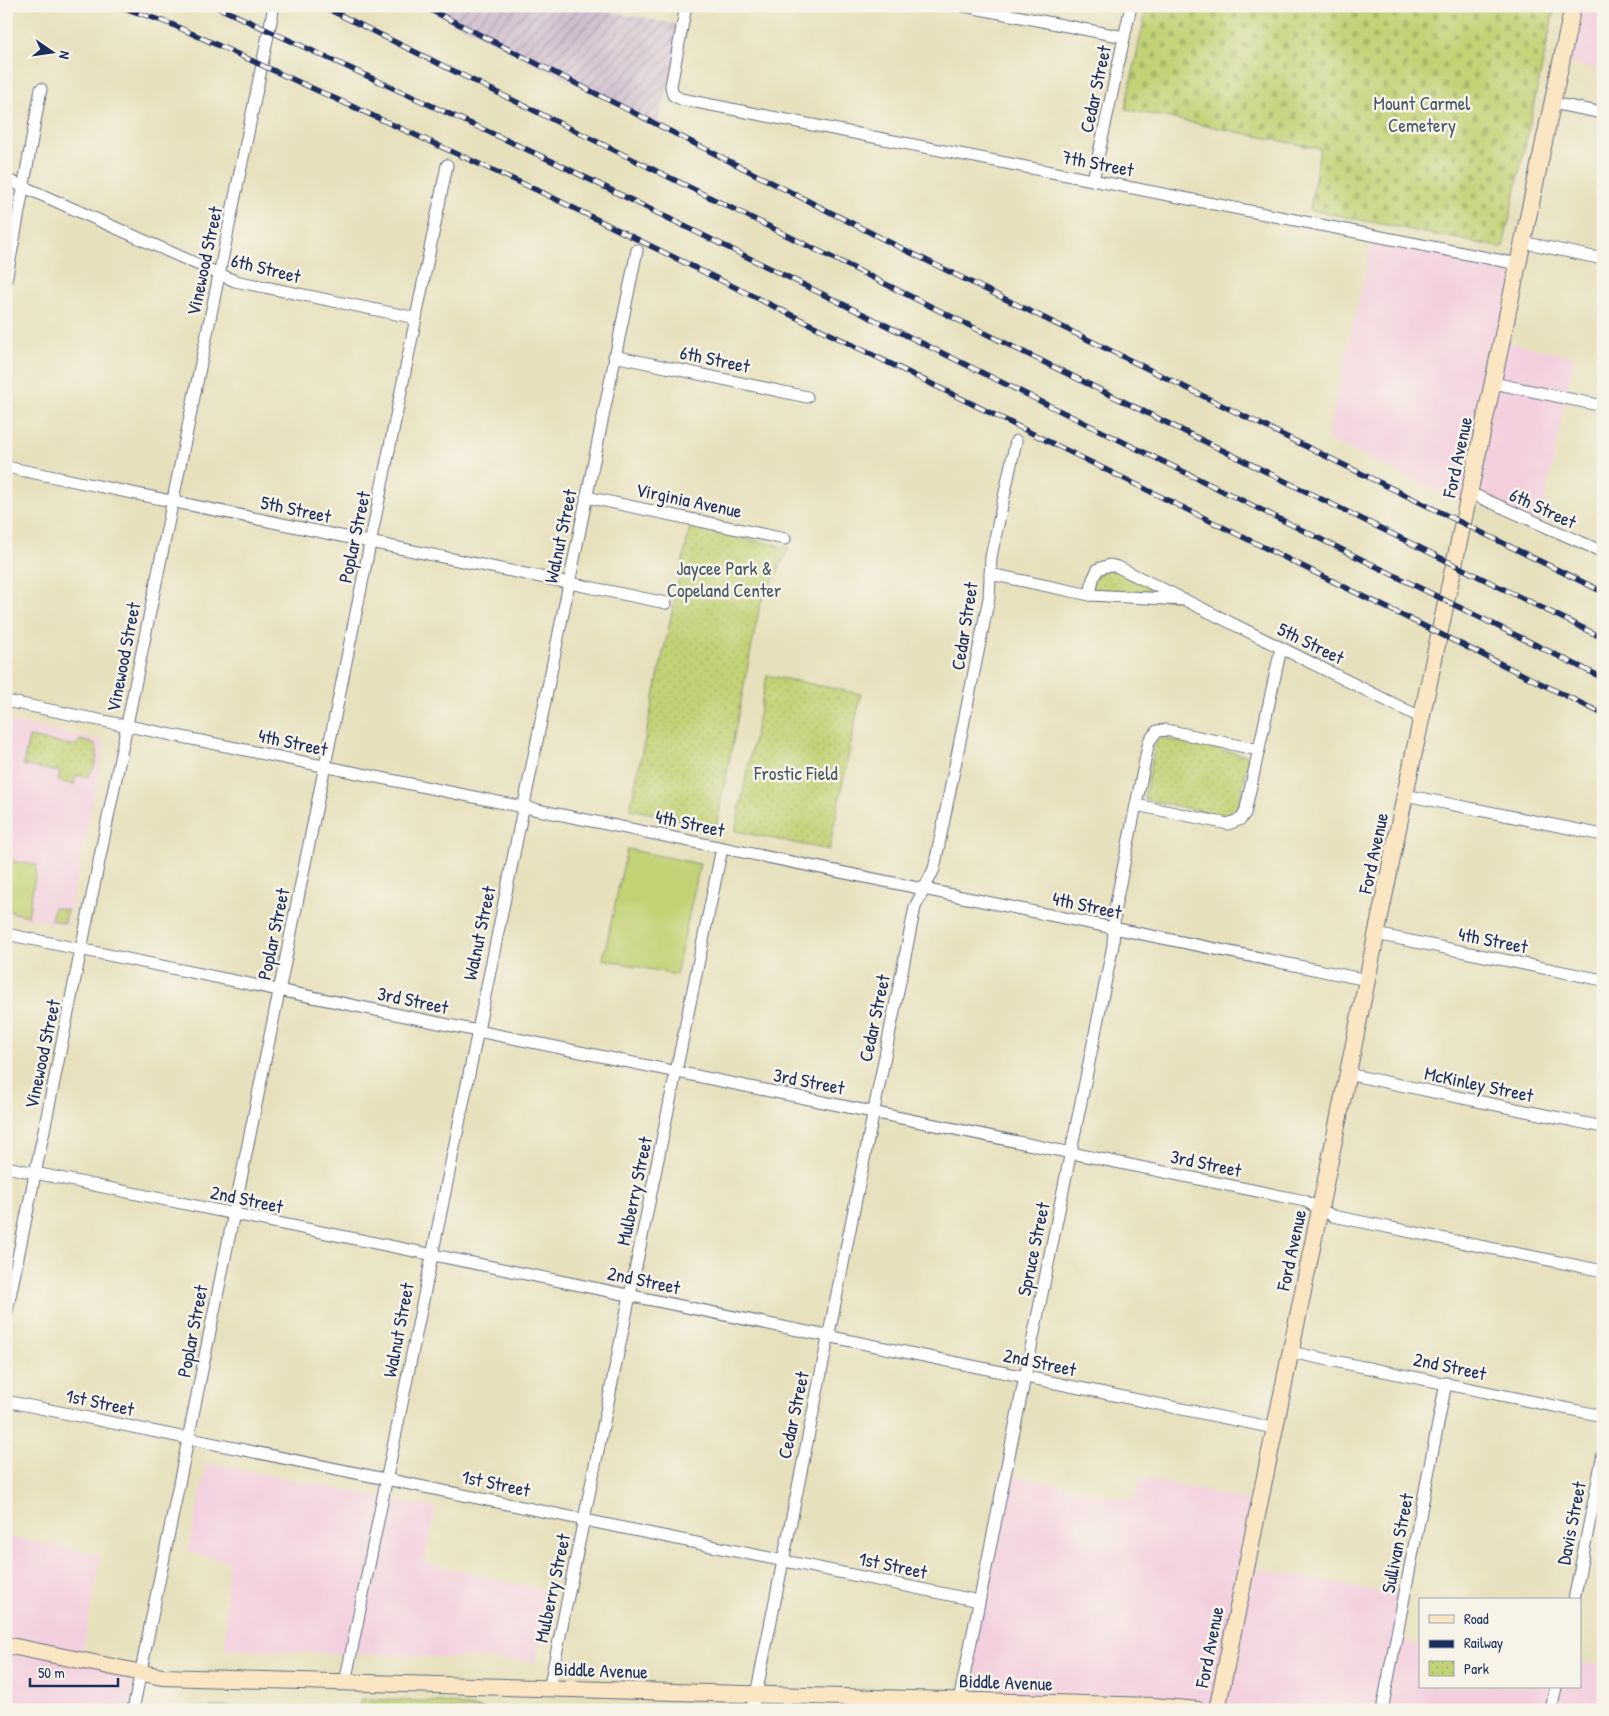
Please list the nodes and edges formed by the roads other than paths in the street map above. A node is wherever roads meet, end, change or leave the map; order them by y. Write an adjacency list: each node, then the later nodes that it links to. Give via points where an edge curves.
1 (274, 6): 18 (street, Vinewood Street)
2 (686, 6): 12 (street, 7th Street, via 672,73 674,94 692,101)
3 (964, 6): 6 (street)
4 (1131, 6): 6 (street, Cedar Street)
5 (1572, 6): 8 (main road, Ford Avenue)
6 (1124, 38): 12 (street, Cedar Street)
7 (41, 90): 13 (street)
8 (1552, 104): 9 (street); 14 (main road, Ford Avenue)
9 (1603, 113)
10 (446, 165): 20 (street, Poplar Street)
11 (6, 179): 13 (street, 6th Street)
12 (1093, 180): 17 (street, 7th Street)
13 (25, 187): 18 (street, 6th Street); 19 (street)
14 (1522, 242): 16 (street); 17 (main road, Ford Avenue)
15 (637, 250): 21 (street, Walnut Street)
16 (1603, 259)
17 (1518, 264): 22 (main road, Ford Avenue)
18 (219, 274): 20 (street, 6th Street, via 235,281); 29 (street, Vinewood Street)
19 (6, 280)
20 (416, 318): 31 (street, Poplar Street)
21 (614, 356): 23 (street, 6th Street); 28 (street, Walnut Street)
22 (1493, 383): 24 (street); 27 (main road, Ford Avenue)
23 (807, 397)
24 (1603, 406)
25 (1016, 441): 33 (street, Cedar Street)
26 (6, 467): 29 (street, 5th Street)
27 (1470, 493): 32 (street, 6th Street); 40 (main road, Ford Avenue)
28 (586, 497): 30 (street, Virginia Avenue); 34 (street, Walnut Street)
29 (172, 501): 31 (street, 5th Street); 41 (street, Vinewood Street)
30 (785, 539)
31 (370, 542): 34 (street, 5th Street); 43 (street, Poplar Street)
32 (1603, 552)
33 (990, 574): 35 (street, 5th Street); 49 (street, Cedar Street, via 989,598 934,869)
34 (568, 583): 37 (street, 5th Street); 46 (street, Walnut Street)
35 (1090, 595): 36 (street, 5th Street); 36 (street, 5th Street, via 1098,569 1110,566)
36 (1185, 600): 38 (street, 5th Street)
37 (666, 603)
38 (1281, 648): 40 (street, 5th Street); 42 (street)
39 (6, 701): 41 (street, 4th Street)
40 (1422, 718): 44 (main road, Ford Avenue)
41 (127, 726): 43 (street, 4th Street); 53 (street, Vinewood Street)
42 (1259, 750): 45 (street, via 1245,813 1236,823); 45 (street, Spruce Street, via 1158,731 1149,741)
43 (325, 766): 46 (street, 4th Street); 56 (street, Poplar Street)
44 (1405, 795): 47 (street); 52 (main road, Ford Avenue)
45 (1136, 805): 50 (street, Spruce Street, via 1115,908)
46 (522, 807): 48 (street, 4th Street); 57 (street, Walnut Street)
47 (1603, 835)
48 (722, 848): 49 (street, 4th Street); 58 (street, Mulberry Street)
49 (925, 890): 50 (street, 4th Street); 60 (street, Cedar Street, via 915,907)
50 (1114, 929): 54 (street, 4th Street); 62 (street, Spruce Street)
51 (6, 934): 53 (street, 3rd Street)
52 (1376, 934): 54 (main road, Ford Avenue); 55 (street, 4th Street)
53 (81, 949): 56 (street, 3rd Street); 64 (street, Vinewood Street)
54 (1367, 980): 59 (main road, Ford Avenue)
55 (1603, 980)
56 (279, 990): 57 (street, 3rd Street); 66 (street, Poplar Street)
57 (477, 1031): 58 (street, 3rd Street); 67 (street, Walnut Street)
58 (676, 1072): 60 (street, 3rd Street); 69 (street, Mulberry Street)
59 (1347, 1074): 61 (street, McKinley Street); 65 (main road, Ford Avenue)
60 (873, 1112): 62 (street, 3rd Street); 71 (street, Cedar Street)
61 (1603, 1127)
62 (1071, 1153): 65 (street, 3rd Street, via 1306,1201); 73 (street, Spruce Street)
63 (6, 1167): 64 (street, 2nd Street)
64 (35, 1173): 66 (street, 2nd Street); 70 (street, Vinewood Street)
65 (1320, 1208): 68 (street, 3rd Street, via 1333,1216); 72 (main road, Ford Avenue)
66 (234, 1214): 67 (street, 2nd Street); 78 (street, Poplar Street)
67 (431, 1255): 69 (street, 2nd Street); 80 (street, Walnut Street)
68 (1603, 1271)
69 (630, 1295): 71 (street, 2nd Street); 81 (street, Mulberry Street)
70 (6, 1316)
71 (827, 1336): 73 (street, 2nd Street); 82 (street, Cedar Street)
72 (1290, 1352): 74 (street, 2nd Street); 77 (main road, Ford Avenue)
73 (1025, 1376): 77 (street, 2nd Street); 84 (street, Spruce Street)
74 (1446, 1383): 76 (street, 2nd Street); 95 (street, Sullivan Street)
75 (6, 1401): 78 (street, 1st Street)
76 (1603, 1416)
77 (1274, 1428): 94 (main road, Ford Avenue)
78 (188, 1438): 80 (street, 1st Street); 86 (street, Poplar Street)
79 (1603, 1454): 83 (street, Davis Street)
80 (386, 1478): 81 (street, 1st Street); 87 (street, Walnut Street)
81 (584, 1519): 82 (street, 1st Street); 89 (street, Mulberry Street)
82 (782, 1560): 84 (street, 1st Street); 91 (street, Cedar Street)
83 (1574, 1598)
84 (979, 1601): 90 (street, Spruce Street)
85 (6, 1645): 86 (main road, Biddle Avenue)
86 (141, 1672): 87 (main road, Biddle Avenue, via 162,1677); 92 (street, Poplar Street)
87 (345, 1683): 89 (main road, Biddle Avenue)
88 (1556, 1688): 96 (street)
89 (549, 1689): 91 (main road, Biddle Avenue)
90 (959, 1700): 91 (main road, Biddle Avenue); 93 (main road, Biddle Avenue)
91 (756, 1705)
92 (133, 1710)
93 (1198, 1710)
94 (1217, 1710)
95 (1382, 1710)
96 (1551, 1710)

